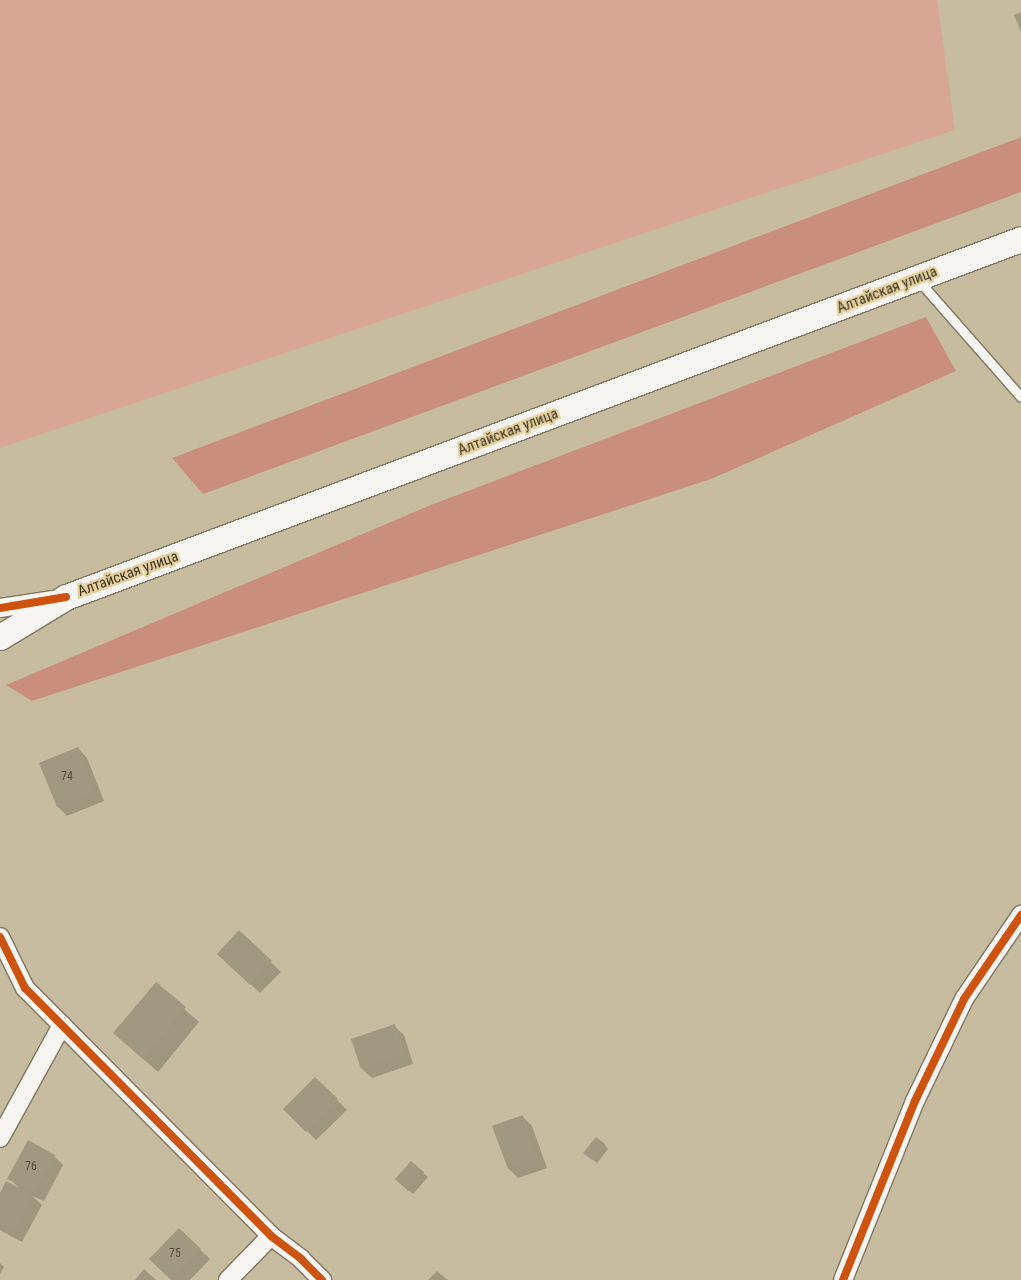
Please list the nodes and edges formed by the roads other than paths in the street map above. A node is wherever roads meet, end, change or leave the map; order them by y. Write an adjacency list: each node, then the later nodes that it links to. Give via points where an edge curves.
1 (1021, 239): 2 (main road, Алтайская улица)
2 (917, 279): 3 (lane); 4 (main road, Алтайская улица)
3 (1021, 397)
4 (66, 597): 5 (street); 6 (main road, Алтайская улица)
5 (0, 608)
6 (0, 637)
7 (1020, 924): 14 (street, via 964,999 915,1101)
8 (0, 937): 9 (street, via 25,988)
9 (62, 1025): 10 (street); 11 (street)
10 (0, 1138)
11 (271, 1236): 12 (street); 13 (street)
12 (228, 1280)
13 (322, 1280)
14 (843, 1280)

